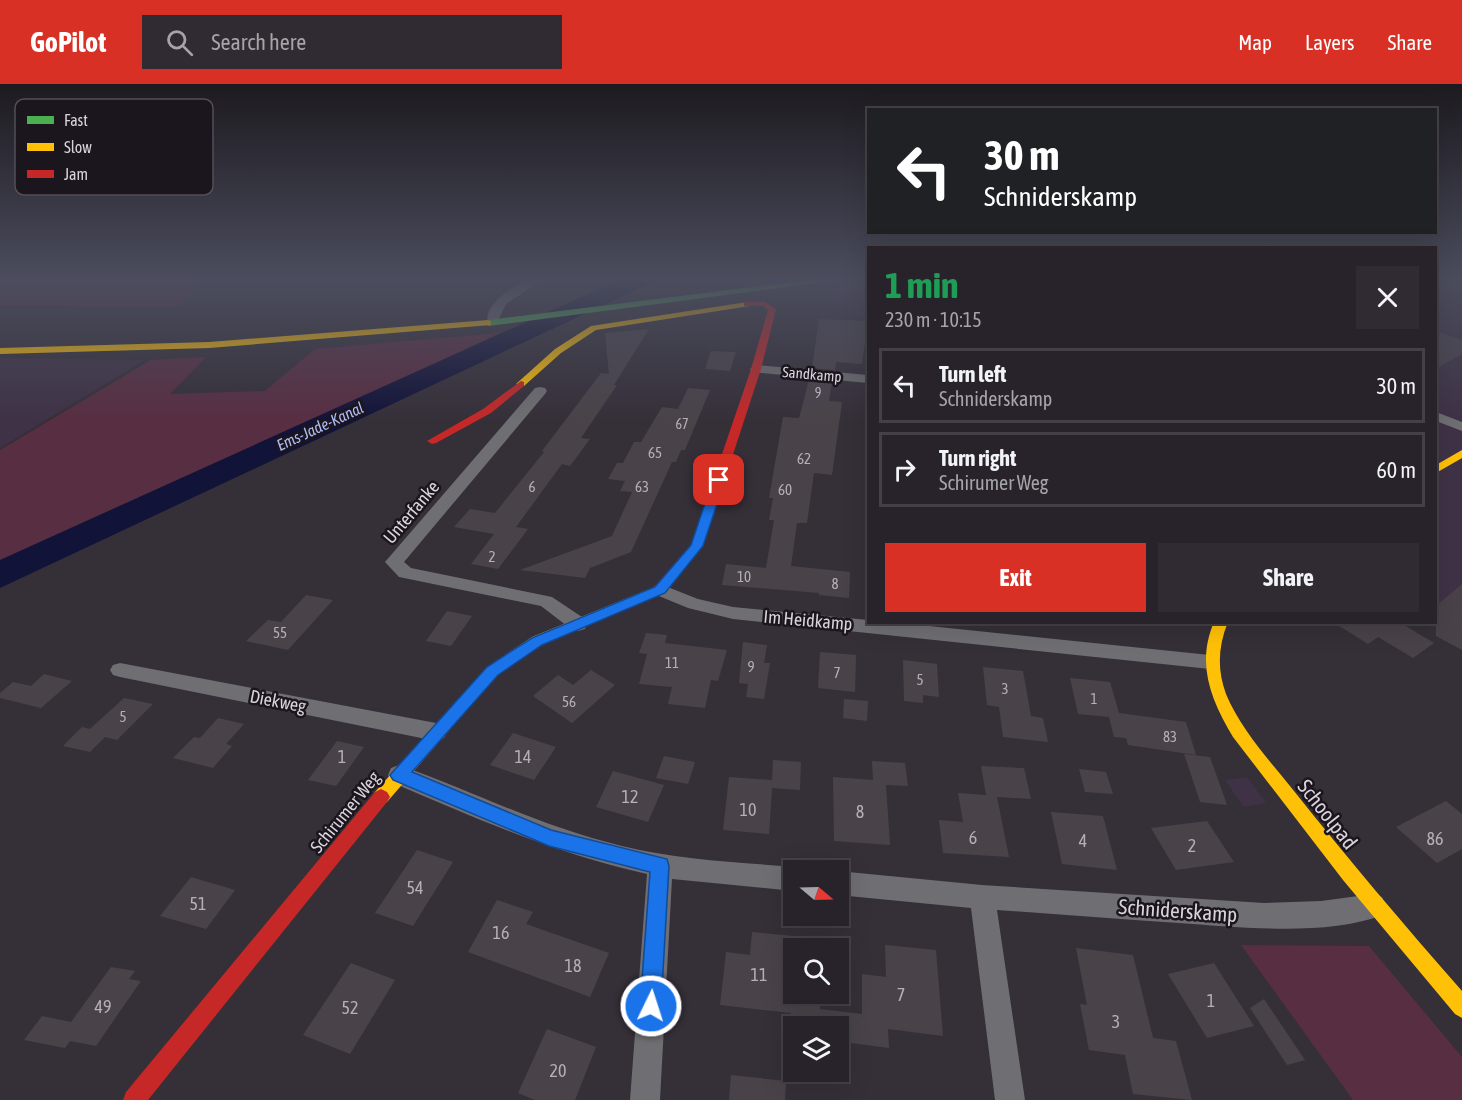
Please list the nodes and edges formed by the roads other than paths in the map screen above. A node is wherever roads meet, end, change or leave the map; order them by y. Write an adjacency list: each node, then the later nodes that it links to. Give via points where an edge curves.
1 (455, 326): 4 (street, via 202,345)
2 (604, 326): 10 (street, Schirumer Weg, via 574,337 494,407)
3 (768, 326): 5 (street, Schirumer Weg)
4 (0, 351)
5 (756, 369): 6 (street, Sandkamp); 13 (street, Schirumer Weg, via 697,546)
6 (867, 379)
7 (540, 391): 15 (street, Unterfanke, via 394,562 405,573 546,601)
8 (1437, 416): 9 (street)
9 (1462, 427)
10 (432, 441)
11 (1462, 453): 12 (street)
12 (1437, 469)
13 (660, 590): 14 (street, Im Heidkamp, via 694,604 733,613); 15 (street, Schirumer Weg)
14 (867, 622)
15 (578, 624): 21 (street, Schirumer Weg, via 537,641 492,671)
16 (899, 624): 18 (street, Im Heidkamp)
17 (1220, 624): 19 (street, Schoolpad)
18 (974, 629): 19 (street, Im Heidkamp)
19 (1210, 662): 27 (street, Schoolpad, via 1218,693 1239,730)
20 (120, 670): 21 (street, Diekweg)
21 (436, 732): 22 (street, Schirumer Weg)
22 (399, 775): 23 (street, via 549,837); 29 (street, Schirumer Weg)
23 (660, 866): 24 (street); 30 (street)
24 (783, 878)
25 (849, 884): 26 (street, Schniderskamp)
26 (982, 897): 27 (street, Schniderskamp, via 1264,916 1321,914); 31 (street)
27 (1373, 906): 28 (street, Schoolpad)
28 (1462, 1007)
29 (134, 1100)
30 (645, 1100)
31 (1010, 1100)

